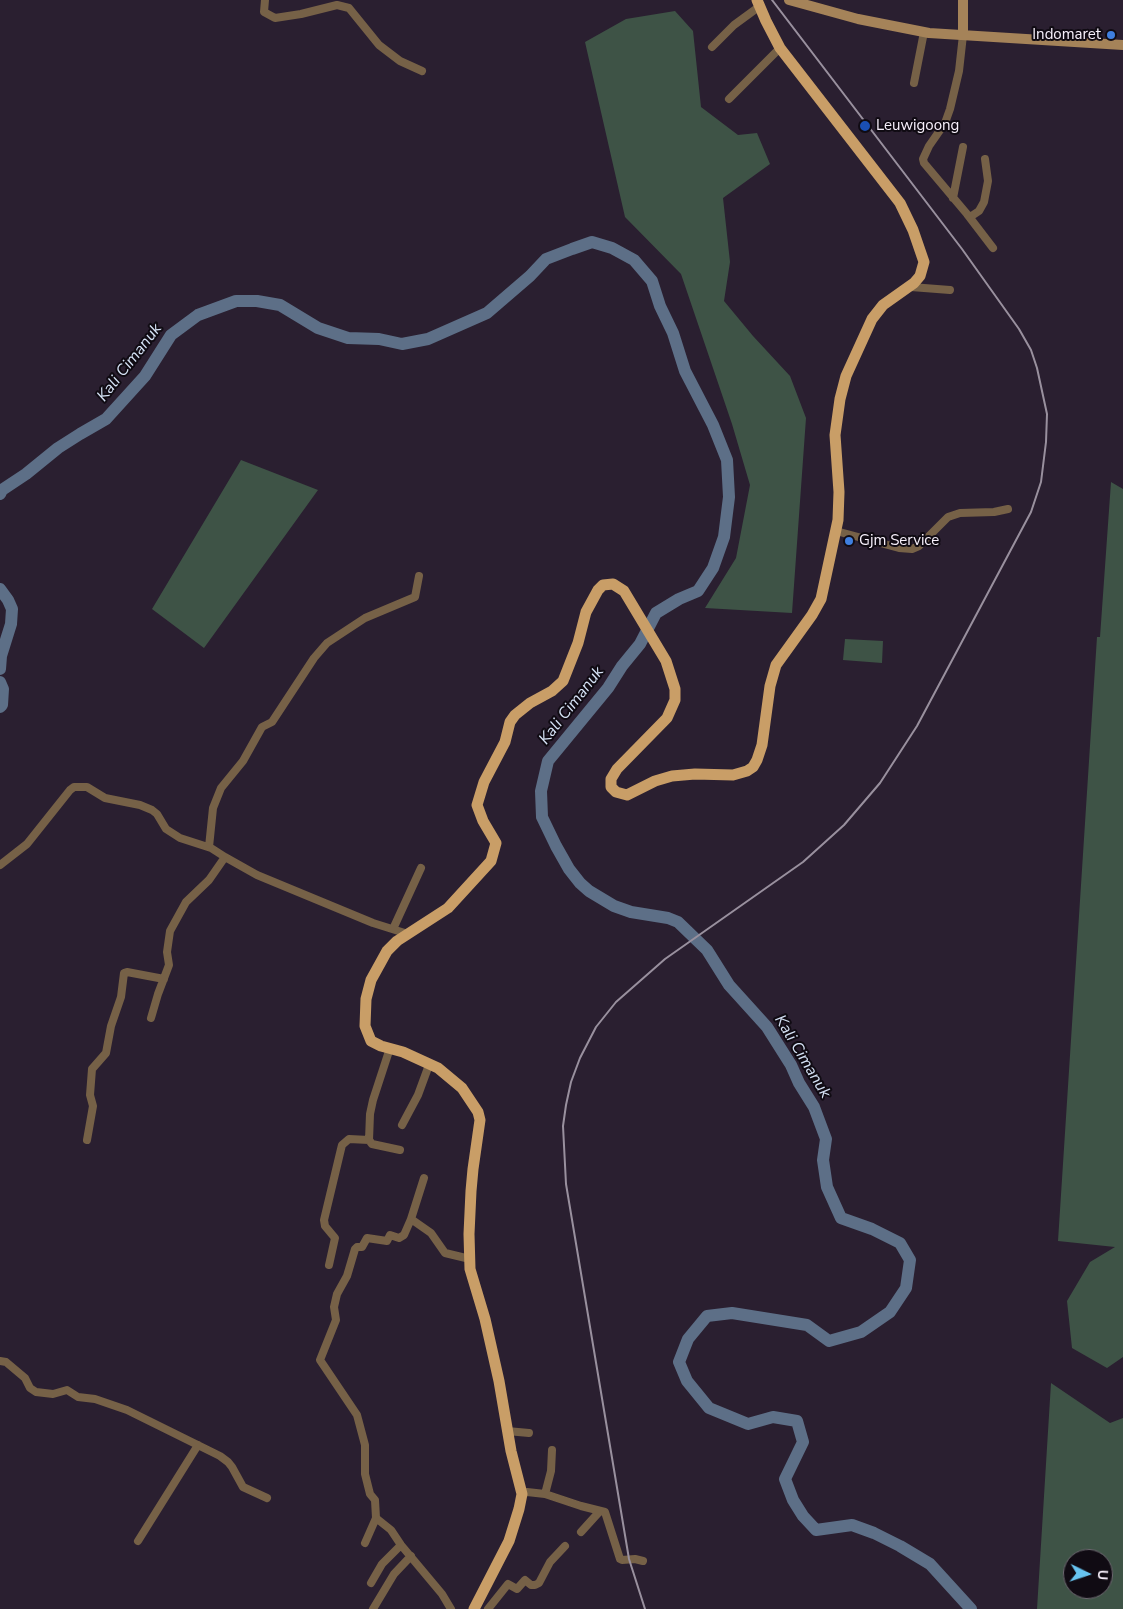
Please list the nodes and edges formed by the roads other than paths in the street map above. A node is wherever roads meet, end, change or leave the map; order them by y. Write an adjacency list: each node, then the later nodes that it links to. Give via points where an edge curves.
1 (265, 0): 5 (street, via 264,12 275,18)
2 (789, 0): 6 (main road, via 858,19)
3 (962, 0): 7 (main road)
4 (758, 3): 9 (street); 10 (main road)
5 (348, 4): 11 (street, via 379,45 400,61)
6 (924, 32): 7 (main road); 12 (street)
7 (963, 34): 8 (main road); 16 (street, via 950,109 923,159)
8 (1123, 45)
9 (712, 47)
10 (780, 48): 13 (street); 19 (main road, via 900,203 924,262 920,276)
11 (422, 71)
12 (914, 83)
13 (729, 99)
14 (962, 147): 16 (street)
15 (985, 160): 17 (street, via 988,181 984,202 979,212)
16 (953, 198): 17 (street)
17 (970, 218): 18 (street)
18 (993, 248)
19 (911, 287): 20 (street); 22 (main road, via 895,295 872,319 846,376 834,435 839,492)
20 (950, 290)
21 (1008, 509): 22 (street, via 948,517 912,549)
22 (836, 531): 31 (main road, via 821,599 774,670 762,745 757,760 747,772 672,776 621,795 611,787 611,779 617,769 662,725 673,707 675,689 666,661 624,591 613,584 603,585 586,612 563,680 515,715 484,782 478,805 496,843 491,861 448,908)
23 (419, 576): 25 (street, via 415,597 365,618)
24 (354, 616): 25 (street)
25 (350, 628): 26 (street, via 327,643 314,658 272,722 262,727 221,788 212,808)
26 (209, 847): 27 (street); 28 (street, via 180,838 166,829 157,814 145,807 105,798 87,787 77,786 70,790 27,844)
27 (225, 858): 30 (street, via 257,875); 32 (street, via 200,890 186,902 174,924 168,940 169,965)
28 (0, 865)
29 (421, 868): 30 (street)
30 (393, 929): 31 (street)
31 (408, 934): 34 (main road, via 387,951 371,980 366,999 364,1019 368,1035 376,1043)
32 (164, 979): 33 (street); 37 (street, via 124,972 121,998 106,1053 92,1071 90,1094 93,1106)
33 (151, 1018)
34 (390, 1048): 35 (main road); 38 (street, via 372,1100)
35 (429, 1065): 36 (street, via 418,1096); 42 (main road, via 438,1068 462,1088 480,1120 473,1169)
36 (402, 1125)
37 (87, 1140)
38 (369, 1140): 39 (street, via 372,1144); 43 (street, via 349,1139 342,1145 324,1220 335,1238)
39 (400, 1150)
40 (424, 1178): 41 (street)
41 (411, 1219): 42 (street, via 431,1233 445,1253); 53 (street, via 404,1235 399,1238 390,1235 387,1241 367,1238 362,1247 355,1249 348,1276 334,1304 336,1320 320,1360 357,1415 365,1445 364,1474 375,1500)
42 (470, 1259): 45 (main road, via 500,1381)
43 (329, 1265)
44 (0, 1360): 47 (street, via 25,1378 36,1392 53,1394 67,1390 78,1397 96,1399 127,1410)
45 (507, 1431): 46 (street); 49 (main road)
46 (529, 1433)
47 (198, 1445): 51 (street, via 228,1462 243,1487); 55 (street)
48 (552, 1450): 50 (street)
49 (522, 1494): 50 (street); 62 (main road, via 509,1541)
50 (545, 1494): 52 (street)
51 (267, 1498)
52 (600, 1511): 54 (street); 60 (street, via 607,1515 620,1559)
53 (376, 1518): 56 (street); 57 (street, via 391,1530)
54 (581, 1532)
55 (138, 1541)
56 (365, 1543)
57 (401, 1545): 59 (street); 61 (street, via 382,1564)
58 (565, 1546): 65 (street, via 553,1558 539,1583 535,1585 525,1580 517,1589 508,1584)
59 (410, 1556): 63 (street, via 394,1574); 64 (street)
60 (643, 1561)
61 (371, 1583)
62 (476, 1608)
63 (373, 1609)
64 (452, 1609)
65 (488, 1609)

